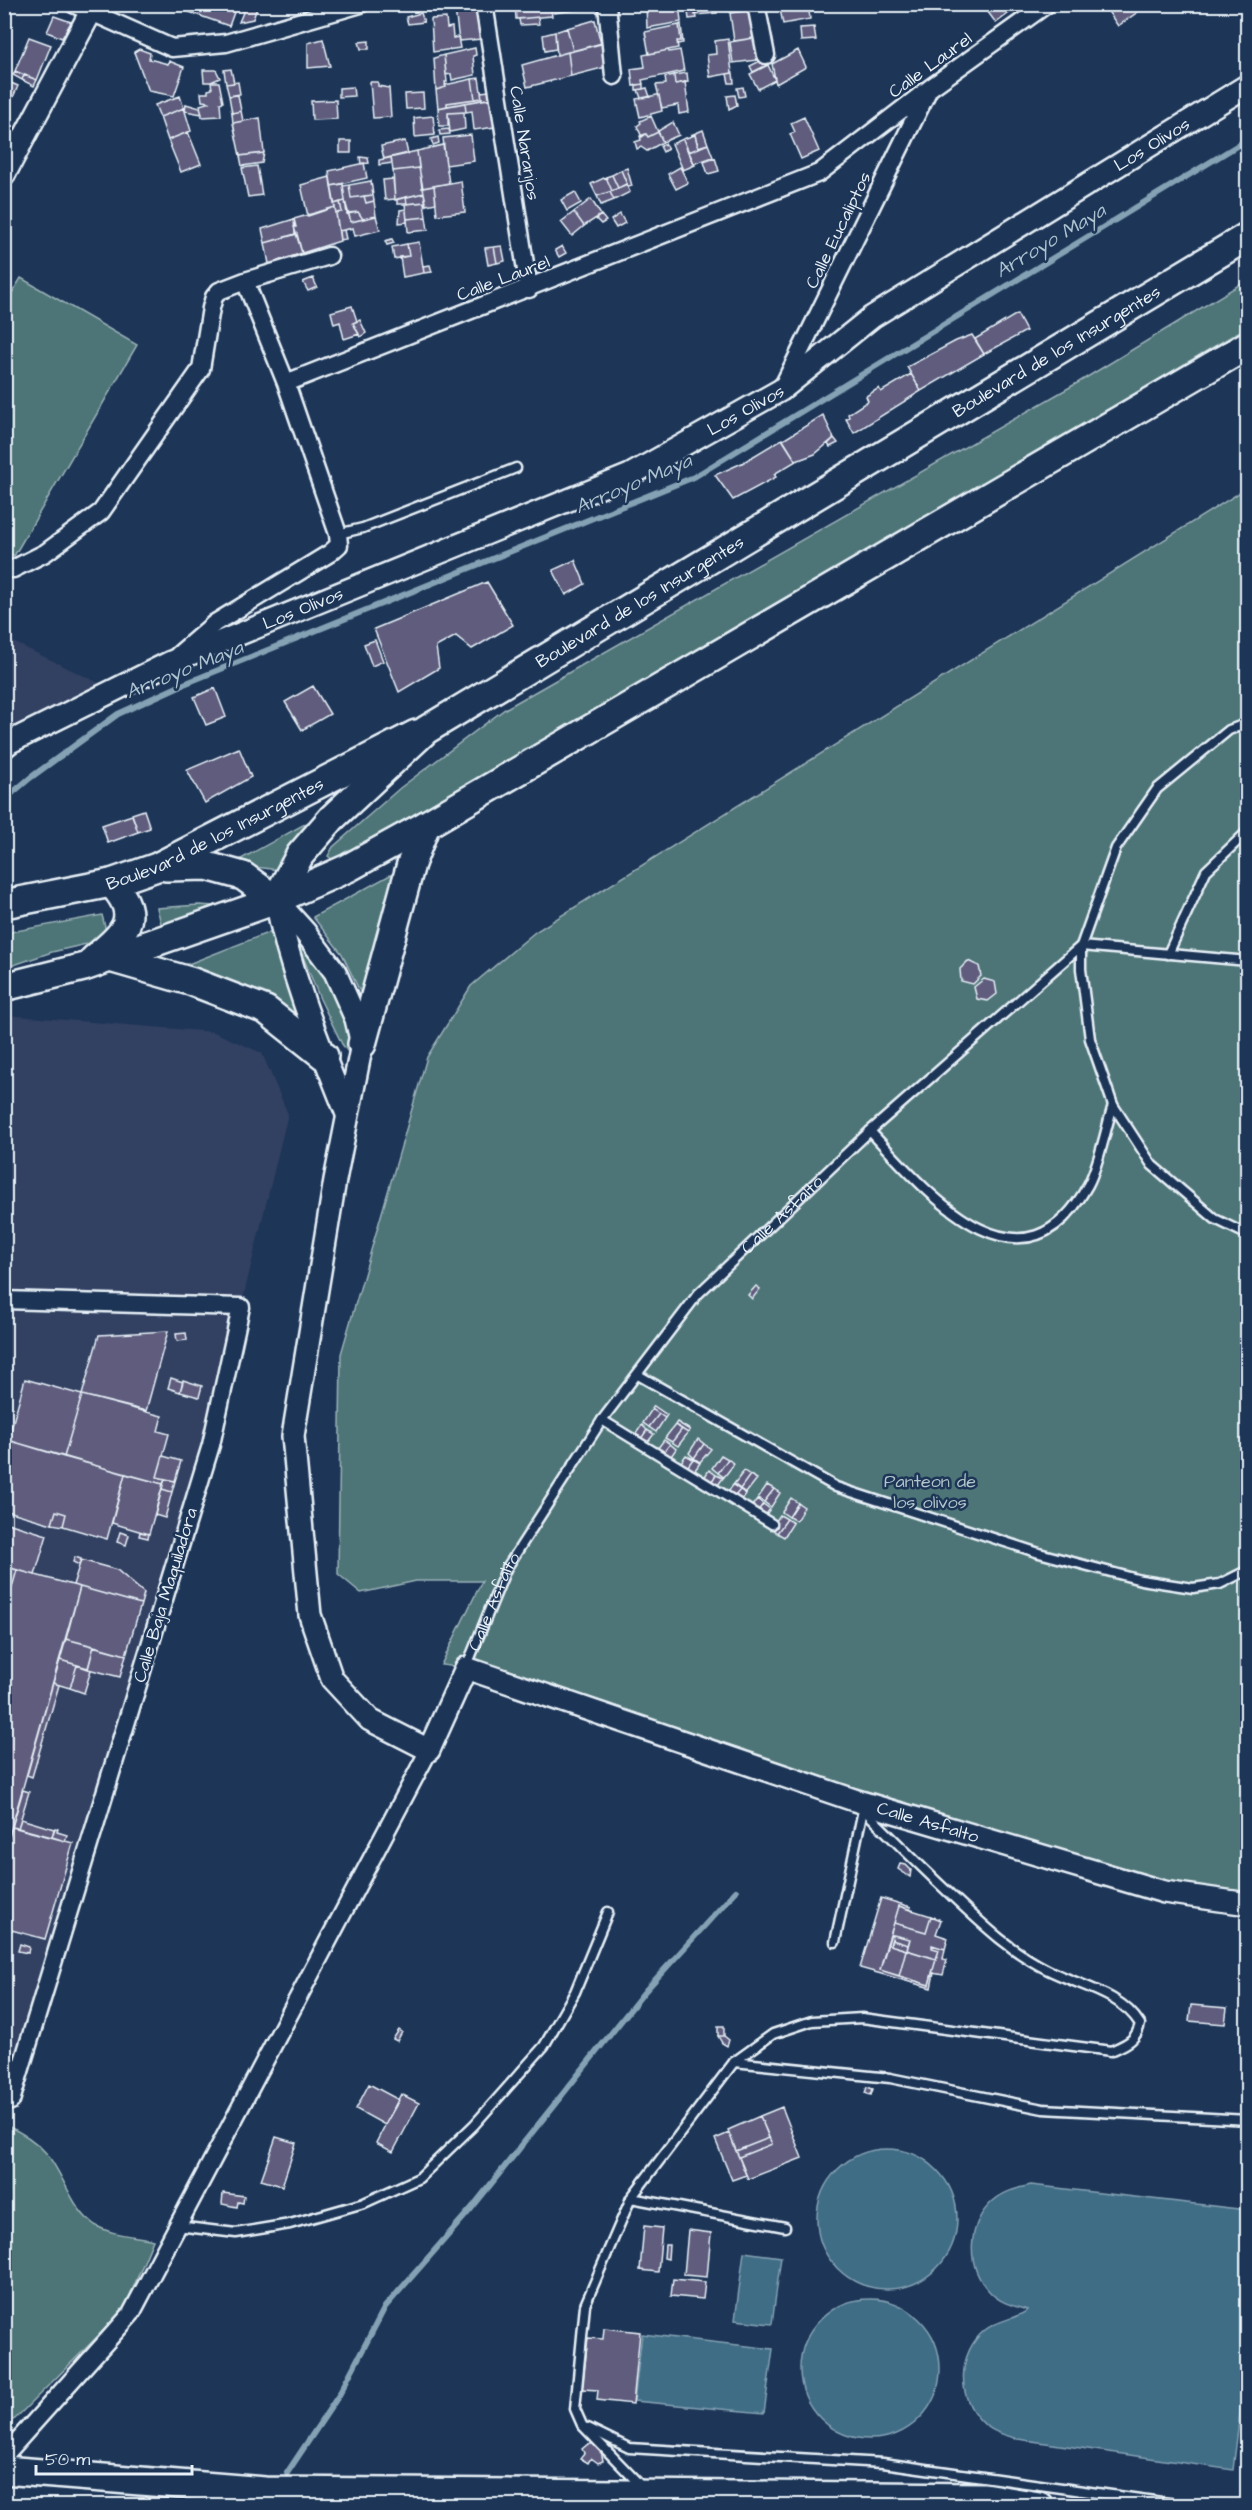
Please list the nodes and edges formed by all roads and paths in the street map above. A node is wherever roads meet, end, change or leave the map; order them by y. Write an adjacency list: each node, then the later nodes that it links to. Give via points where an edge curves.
1 (361, 4): 6 (street, via 226,43 172,48)
2 (484, 4): 16 (street, Calle Naranjos)
3 (607, 4): 8 (street)
4 (756, 4): 7 (street)
5 (1047, 4): 10 (street, Calle Laurel)
6 (86, 7): 11 (street)
7 (766, 56)
8 (614, 76)
9 (1248, 85): 19 (street, Los Olivos, via 872,317)
10 (930, 88): 16 (street, Calle Laurel, via 819,173); 19 (street, Calle Eucaliptos)
11 (13, 142): 12 (street)
12 (4, 175)
13 (1248, 236): 25 (main road, Boulevard de los Insurgentes)
14 (329, 256): 15 (street)
15 (245, 281): 18 (street); 22 (street, via 219,291 214,297 201,369 101,512 45,553 13,569)
16 (529, 289): 18 (street, Calle Laurel)
17 (1248, 345): 27 (main road)
18 (286, 383): 21 (street)
19 (781, 390): 23 (street, Los Olivos, via 630,475)
20 (516, 468): 21 (lane, via 363,528)
21 (338, 534): 23 (street, via 339,545 330,553 215,623)
22 (4, 569)
23 (171, 662): 26 (street, Los Olivos)
24 (1248, 723): 33 (lane, via 1229,730 1157,789 1116,848)
25 (426, 730): 29 (main road, Boulevard de los Insurgentes); 31 (main road, via 332,818 300,855)
26 (4, 747)
27 (426, 825): 31 (main road, via 348,868); 39 (main road, via 411,864)
28 (1248, 831): 34 (lane, via 1206,871)
29 (157, 867): 30 (main road, Boulevard de los Insurgentes); 31 (main road, via 207,866 243,876)
30 (111, 884): 32 (main road, Boulevard de los Insurgentes); 37 (main road, via 129,907 128,926)
31 (276, 900): 35 (main road); 39 (street, via 335,972 356,1019); 40 (street, via 284,942)
32 (4, 904)
33 (1081, 946): 34 (lane); 41 (lane, via 1090,1039); 43 (lane, Calle Asfalto)
34 (1168, 954): 36 (lane)
35 (110, 958): 37 (main road); 40 (main road, via 193,982 266,1010)
36 (1248, 960)
37 (84, 968): 38 (main road)
38 (5, 988)
39 (362, 1044): 42 (street)
40 (324, 1056): 42 (street)
41 (1113, 1106): 43 (lane, via 1089,1183 1067,1216 1048,1232 1021,1239 988,1233 952,1214); 44 (lane, via 1152,1165 1215,1219)
42 (347, 1114): 51 (street, via 293,1436 310,1615 332,1679 370,1720)
43 (870, 1131): 46 (lane, Calle Asfalto, via 698,1294)
44 (1248, 1235)
45 (4, 1300): 57 (street, Calle Baja Maquiladora, via 241,1307 211,1445 11,2101)
46 (638, 1375): 47 (lane, Calle Asfalto); 49 (lane, via 836,1487 1039,1553 1141,1580 1192,1588 1220,1584)
47 (602, 1420): 48 (lane); 50 (lane, Calle Asfalto, via 506,1569)
48 (772, 1524)
49 (1248, 1570)
50 (466, 1668): 51 (street); 52 (street, Calle Asfalto)
51 (429, 1750): 60 (street)
52 (859, 1805): 53 (street, Calle Asfalto, via 1164,1892); 55 (lane); 56 (lane, via 988,1930 1030,1962 1117,1999 1132,2011 1140,2024 1137,2036 1111,2051 862,2018 812,2021 773,2034)
53 (1248, 1904)
54 (608, 1912): 60 (lane, via 575,1992 544,2046 474,2126 419,2178 364,2203 290,2223 236,2233)
55 (835, 1942)
56 (734, 2062): 58 (lane, via 890,2078 1043,2109); 59 (lane)
57 (4, 2100)
58 (1248, 2120)
59 (631, 2198): 61 (lane); 62 (lane, via 585,2305 575,2409)
60 (177, 2226): 63 (street, via 131,2314)
61 (784, 2228)
62 (582, 2425): 65 (lane); 67 (lane, via 629,2448 883,2463)
63 (4, 2456)
64 (4, 2470): 65 (main road, via 265,2491)
65 (649, 2494): 66 (main road, via 984,2497)
66 (1039, 2505)
67 (1190, 2505)

